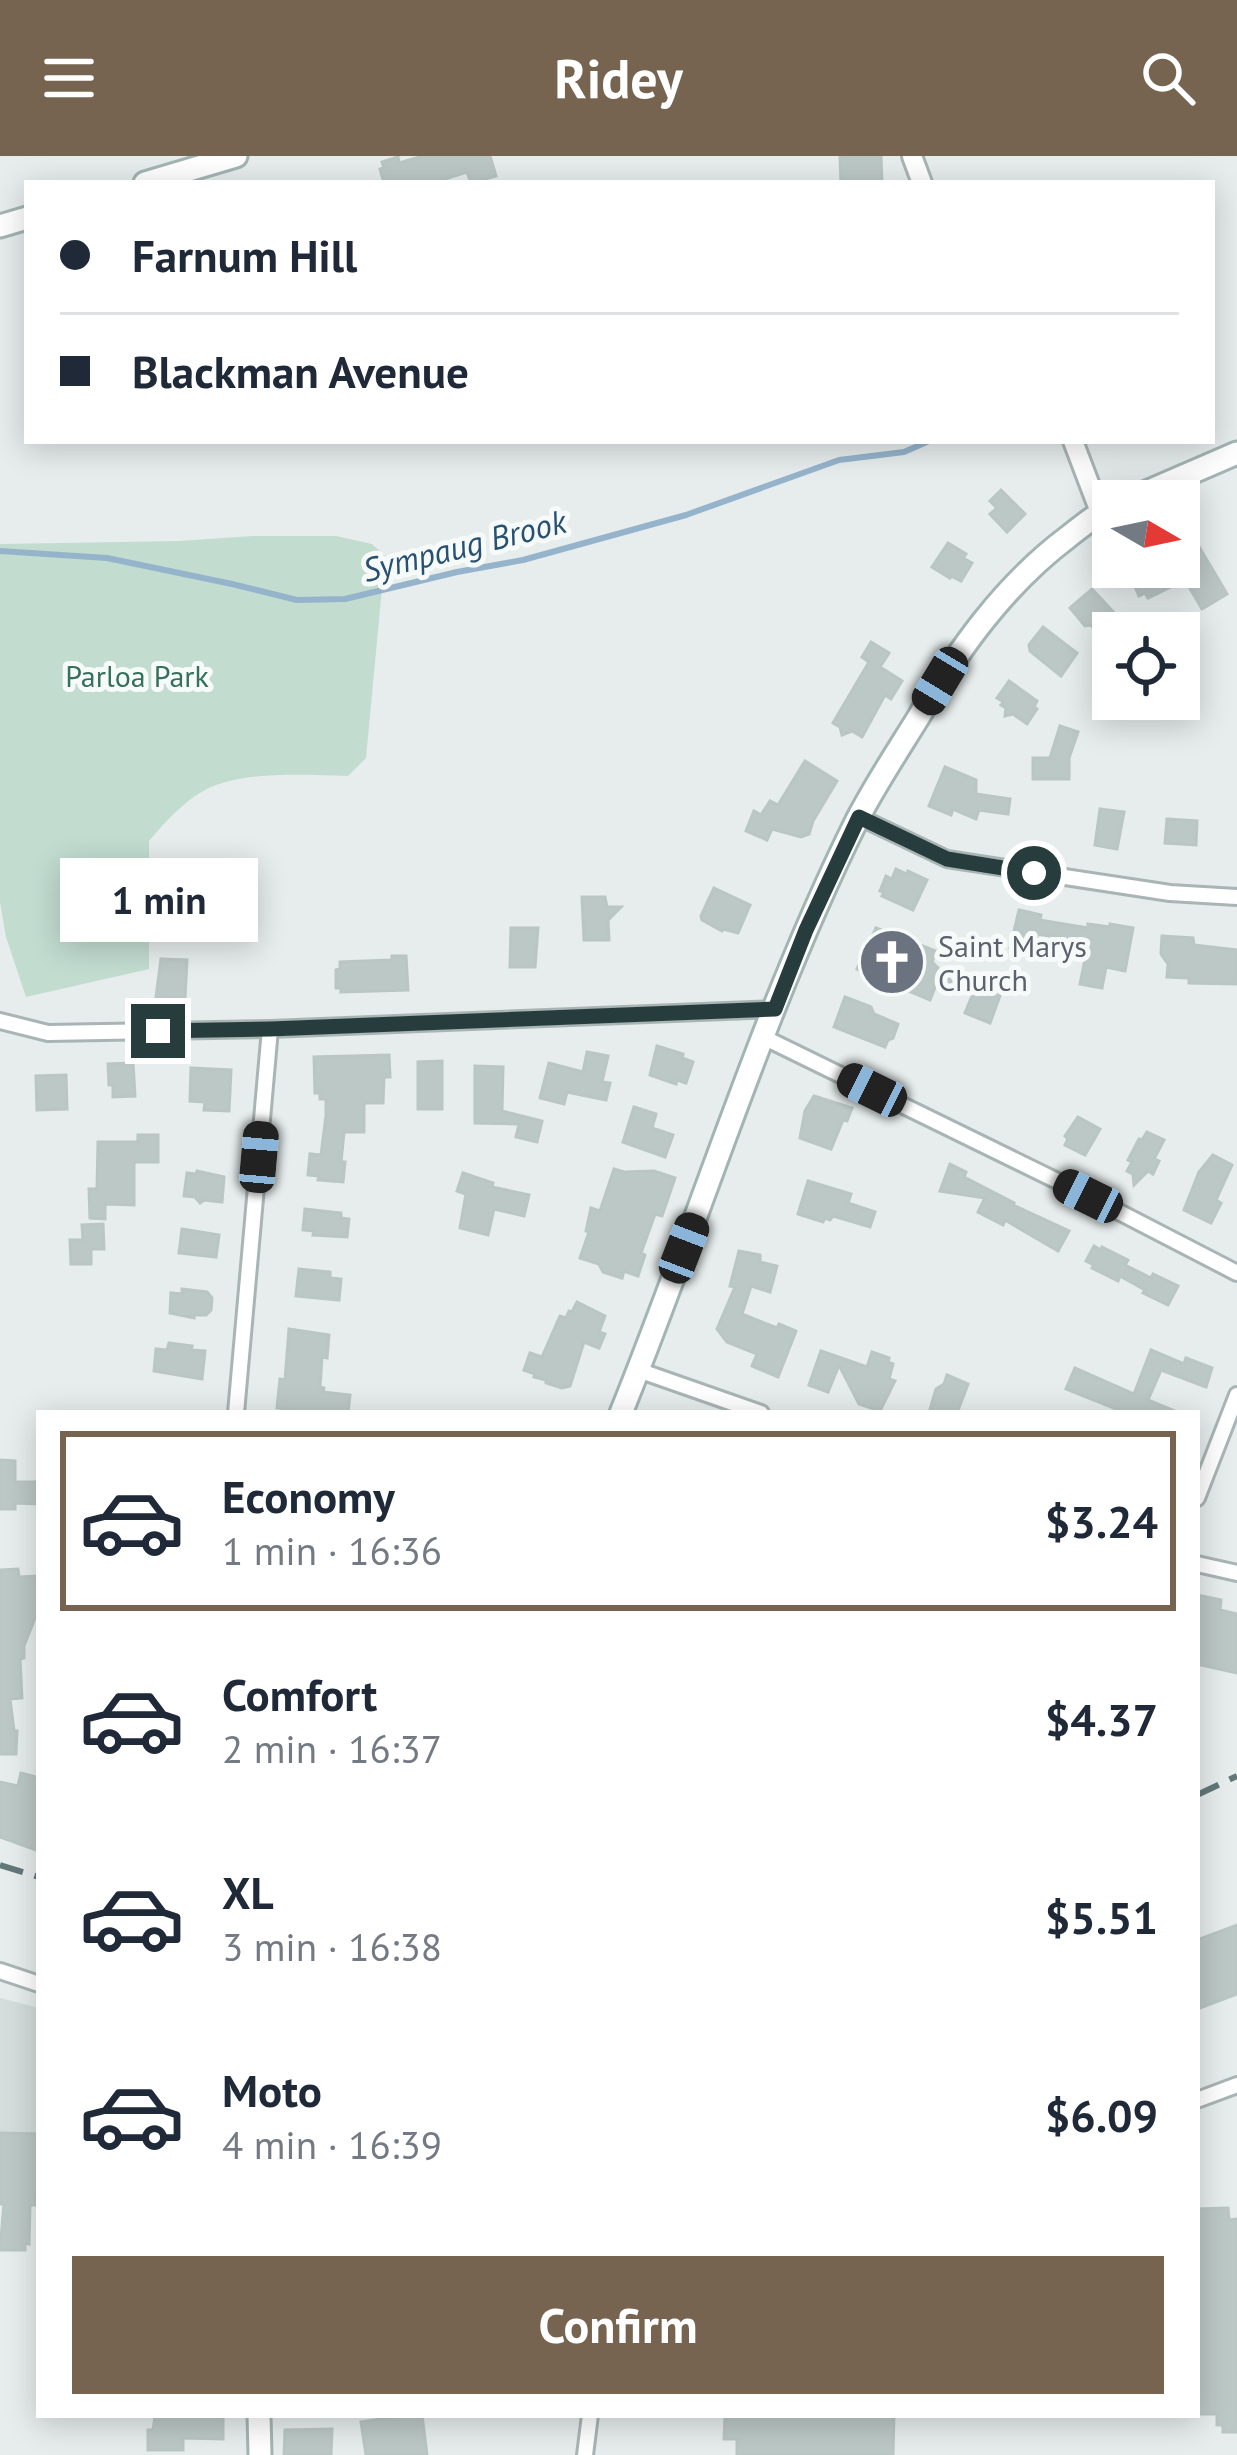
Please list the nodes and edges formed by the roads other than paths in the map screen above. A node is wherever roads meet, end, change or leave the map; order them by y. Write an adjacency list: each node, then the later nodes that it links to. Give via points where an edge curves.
1 (236, 156): 2 (main road)
2 (155, 180)
3 (1074, 444): 5 (street)
4 (1237, 453): 6 (main road)
5 (1092, 480)
6 (1175, 480)
7 (1092, 520): 8 (main road, via 1016,581 978,626)
8 (859, 817): 9 (street, via 947,859); 10 (main road)
9 (1237, 897)
10 (775, 1009): 12 (street); 13 (main road)
11 (0, 1021): 12 (street, via 48,1033)
12 (270, 1029): 17 (street)
13 (763, 1036): 14 (street); 15 (main road)
14 (1237, 1273)
15 (638, 1370): 18 (main road); 19 (street)
16 (1237, 1395): 20 (street)
17 (236, 1410)
18 (622, 1410)
19 (751, 1410)
20 (1200, 1490)
21 (1200, 1565): 22 (street)
22 (1237, 1573)
23 (0, 1971): 24 (street)
24 (36, 1983)
25 (1237, 2085): 26 (street)
26 (1200, 2099)
27 (259, 2418): 29 (main road)
28 (590, 2418): 30 (street)
29 (260, 2455)
30 (585, 2455)

